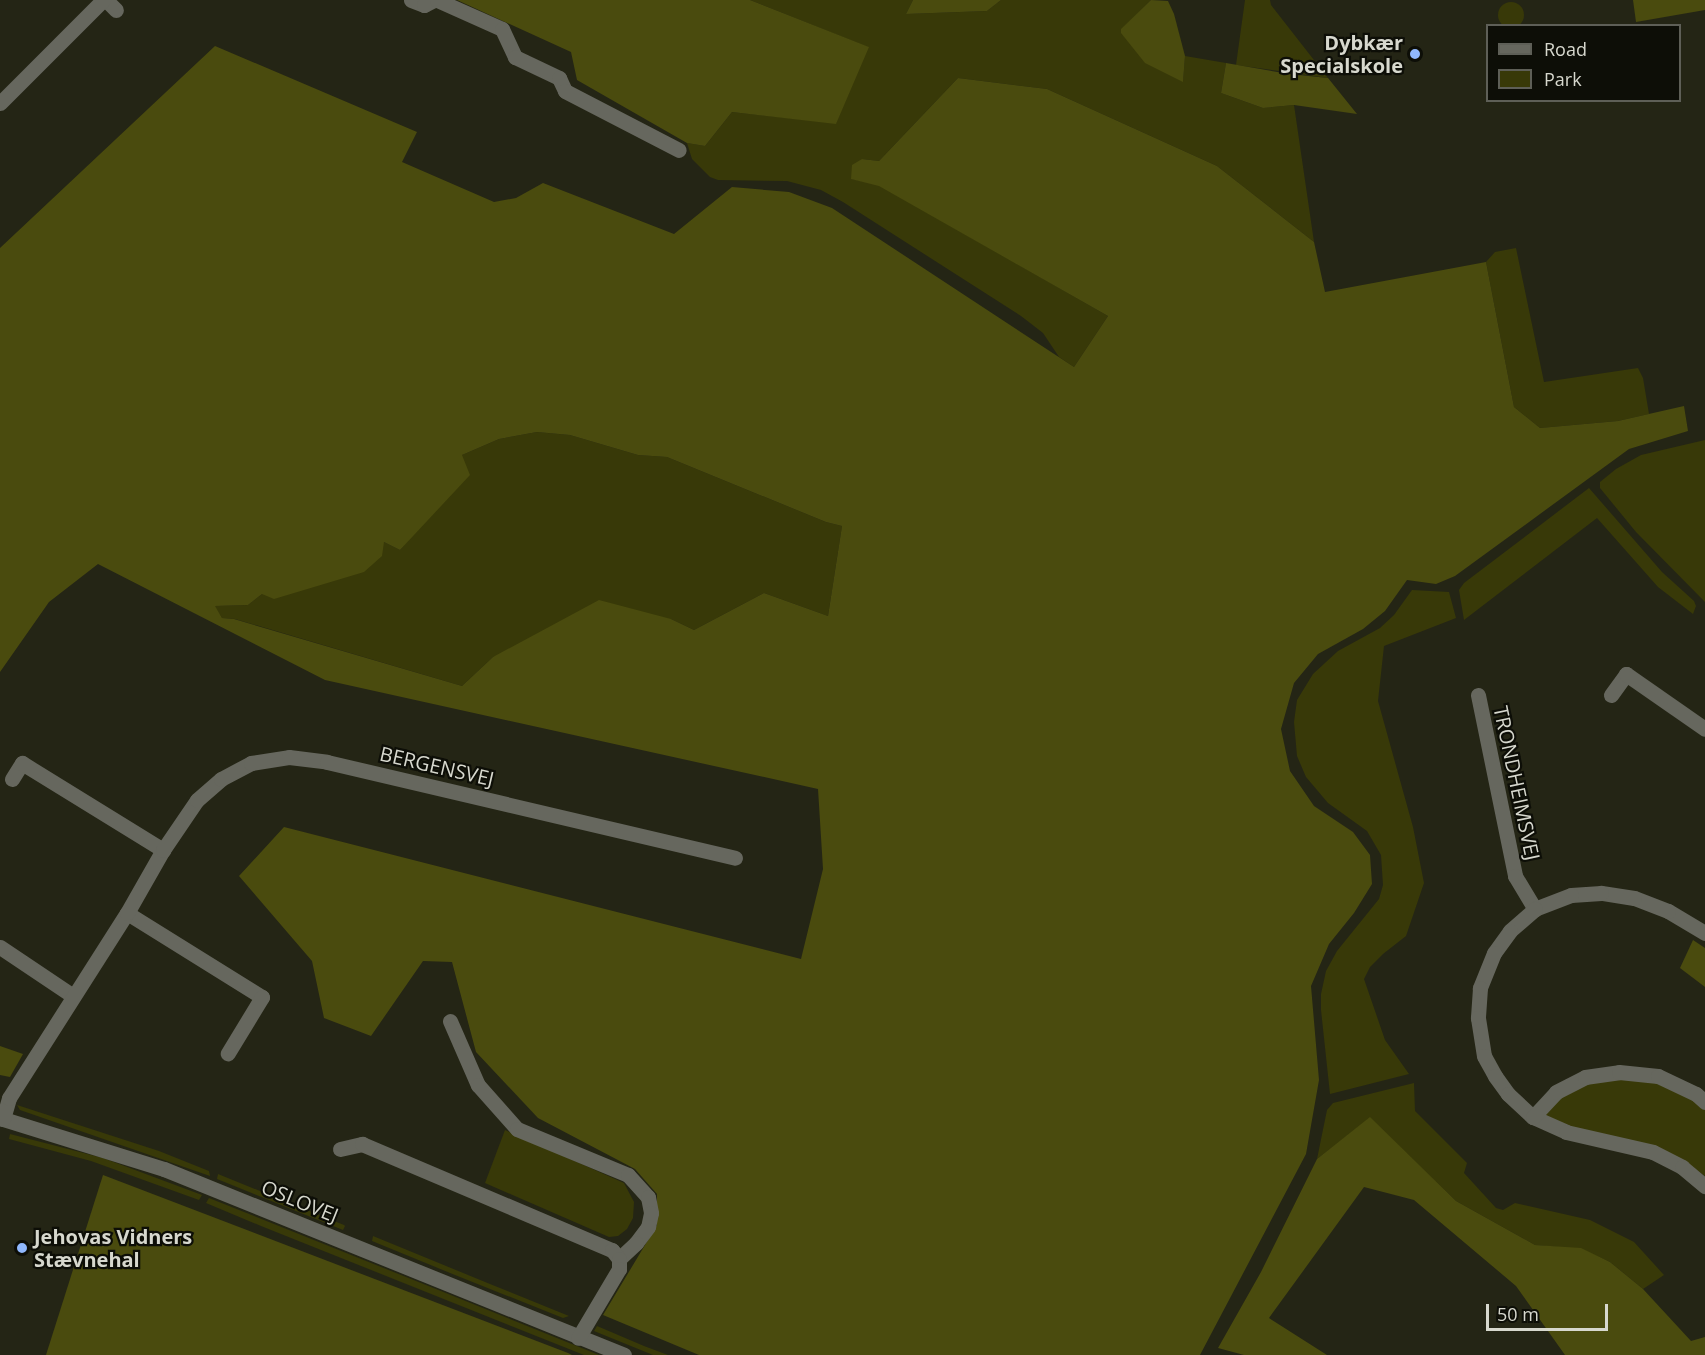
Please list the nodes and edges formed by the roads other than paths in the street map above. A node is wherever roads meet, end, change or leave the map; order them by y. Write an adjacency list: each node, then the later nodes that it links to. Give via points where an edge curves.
1 (411, 0): 2 (street, via 424,6)
2 (435, 0): 5 (street, via 502,29 515,57 559,78 565,91)
3 (108, 3): 4 (street)
4 (0, 103)
5 (679, 150)
6 (1478, 695): 12 (street, TRONDHEIMSVEJ, via 1515,876)
7 (1611, 695): 8 (street, via 1626,674)
8 (1705, 729)
9 (12, 779): 10 (street, via 22,763)
10 (163, 850): 11 (street, BERGENSVEJ, via 197,800 221,779 251,763 289,757 327,762); 13 (street, BERGENSVEJ)
11 (735, 858)
12 (1535, 909): 14 (street, via 1571,895 1601,892 1634,898 1668,911); 20 (street, via 1510,931 1494,953 1480,988 1478,1018 1489,1066 1508,1094)
13 (127, 913): 16 (street, BERGENSVEJ); 18 (street, via 262,996)
14 (1705, 933)
15 (0, 947): 16 (street)
16 (73, 996): 21 (street, BERGENSVEJ, via 9,1098)
17 (450, 1022): 24 (street, via 478,1085 517,1129 628,1175 648,1197 648,1227)
18 (228, 1053)
19 (1705, 1102): 20 (street, via 1658,1076 1619,1072 1586,1077 1556,1092)
20 (1533, 1117): 23 (street, via 1566,1132 1653,1152 1682,1167)
21 (1, 1118): 25 (street, OSLOVEJ, via 164,1169)
22 (340, 1149): 24 (street, via 362,1144 612,1250)
23 (1705, 1186)
24 (619, 1259): 25 (street, via 619,1269)
25 (578, 1338): 26 (street, OSLOVEJ)
26 (624, 1355)

